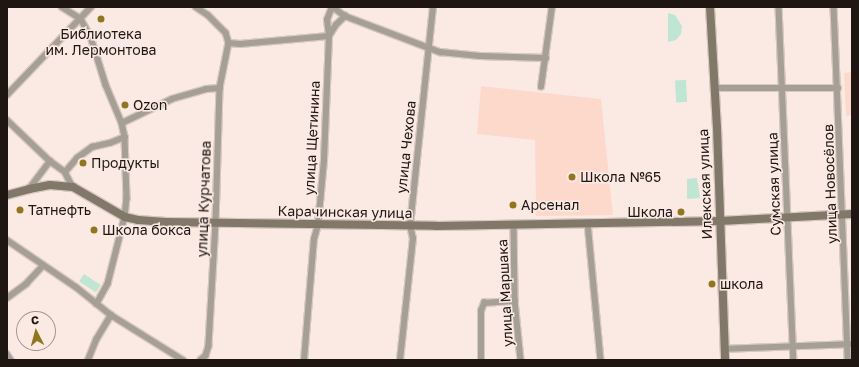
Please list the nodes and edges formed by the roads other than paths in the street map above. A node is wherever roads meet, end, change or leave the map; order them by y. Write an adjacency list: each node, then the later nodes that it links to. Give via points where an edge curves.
1 (62, 7): 11 (street)
2 (92, 7): 11 (street)
3 (196, 7): 13 (street, via 226,33)
4 (332, 7): 10 (street); 12 (street, улица Щетинина, via 327,20)
5 (433, 7): 14 (street, улица Чехова)
6 (552, 7): 15 (street)
7 (710, 7): 19 (street, Илекская улица)
8 (779, 7): 17 (street, Сумская улица)
9 (834, 7): 20 (street, улица Новосёлов)
10 (345, 16): 12 (street); 14 (street)
11 (81, 20): 21 (street, via 66,32); 23 (street, via 91,37 106,85)
12 (329, 36): 13 (street); 37 (street, улица Щетинина, via 324,160)
13 (228, 43): 18 (street, улица Курчатова)
14 (428, 47): 15 (street, via 440,52 480,56); 39 (street, улица Чехова)
15 (546, 58): 16 (street)
16 (541, 87)
17 (782, 87): 19 (street); 20 (street); 33 (street, Сумская улица)
18 (220, 88): 23 (street, via 206,89 172,99); 35 (street, улица Курчатова)
19 (715, 88): 34 (street, Илекская улица)
20 (838, 88): 31 (street, улица Новосёлов)
21 (7, 95)
22 (7, 120): 25 (street)
23 (122, 123): 24 (street)
24 (125, 137): 26 (street, via 92,147 77,158); 32 (street)
25 (50, 161): 26 (street); 28 (street)
26 (65, 172): 27 (street)
27 (73, 187): 28 (street, Карачинская улица, via 50,185); 32 (street, Карачинская улица)
28 (29, 189): 29 (street, Карачинская улица)
29 (7, 195)
30 (852, 214): 31 (street, Карачинская улица)
31 (842, 215): 33 (street, Карачинская улица); 46 (street, улица Новосёлов)
32 (125, 217): 35 (street, Карачинская улица, via 138,220); 44 (street, via 108,284)
33 (787, 217): 34 (street, Карачинская улица); 47 (street, Сумская улица)
34 (720, 221): 36 (street, Карачинская улица); 48 (street, Илекская улица)
35 (216, 223): 37 (street, Карачинская улица); 50 (street, улица Курчатова, via 209,346)
36 (588, 223): 38 (street, Карачинская улица); 58 (street)
37 (318, 225): 39 (street, Карачинская улица); 54 (street, улица Щетинина, via 314,239)
38 (514, 225): 39 (street, Карачинская улица); 43 (street, улица Маршака)
39 (410, 226): 55 (street, улица Чехова, via 413,239)
40 (7, 240): 41 (street)
41 (43, 266): 42 (street, via 26,284); 44 (street)
42 (7, 298)
43 (515, 301): 56 (street, via 484,304 481,311); 57 (street, улица Маршака)
44 (97, 304): 45 (street)
45 (111, 315): 52 (street); 53 (street)
46 (850, 345): 47 (street); 61 (street, улица Новосёлов)
47 (794, 346): 48 (street); 60 (street, Сумская улица)
48 (724, 349): 59 (street, Илекская улица)
49 (7, 354): 51 (street)
50 (204, 359)
51 (11, 360)
52 (88, 360)
53 (183, 360)
54 (304, 360)
55 (400, 360)
56 (481, 360)
57 (521, 360)
58 (601, 360)
59 (725, 360)
60 (794, 360)
61 (848, 360)

